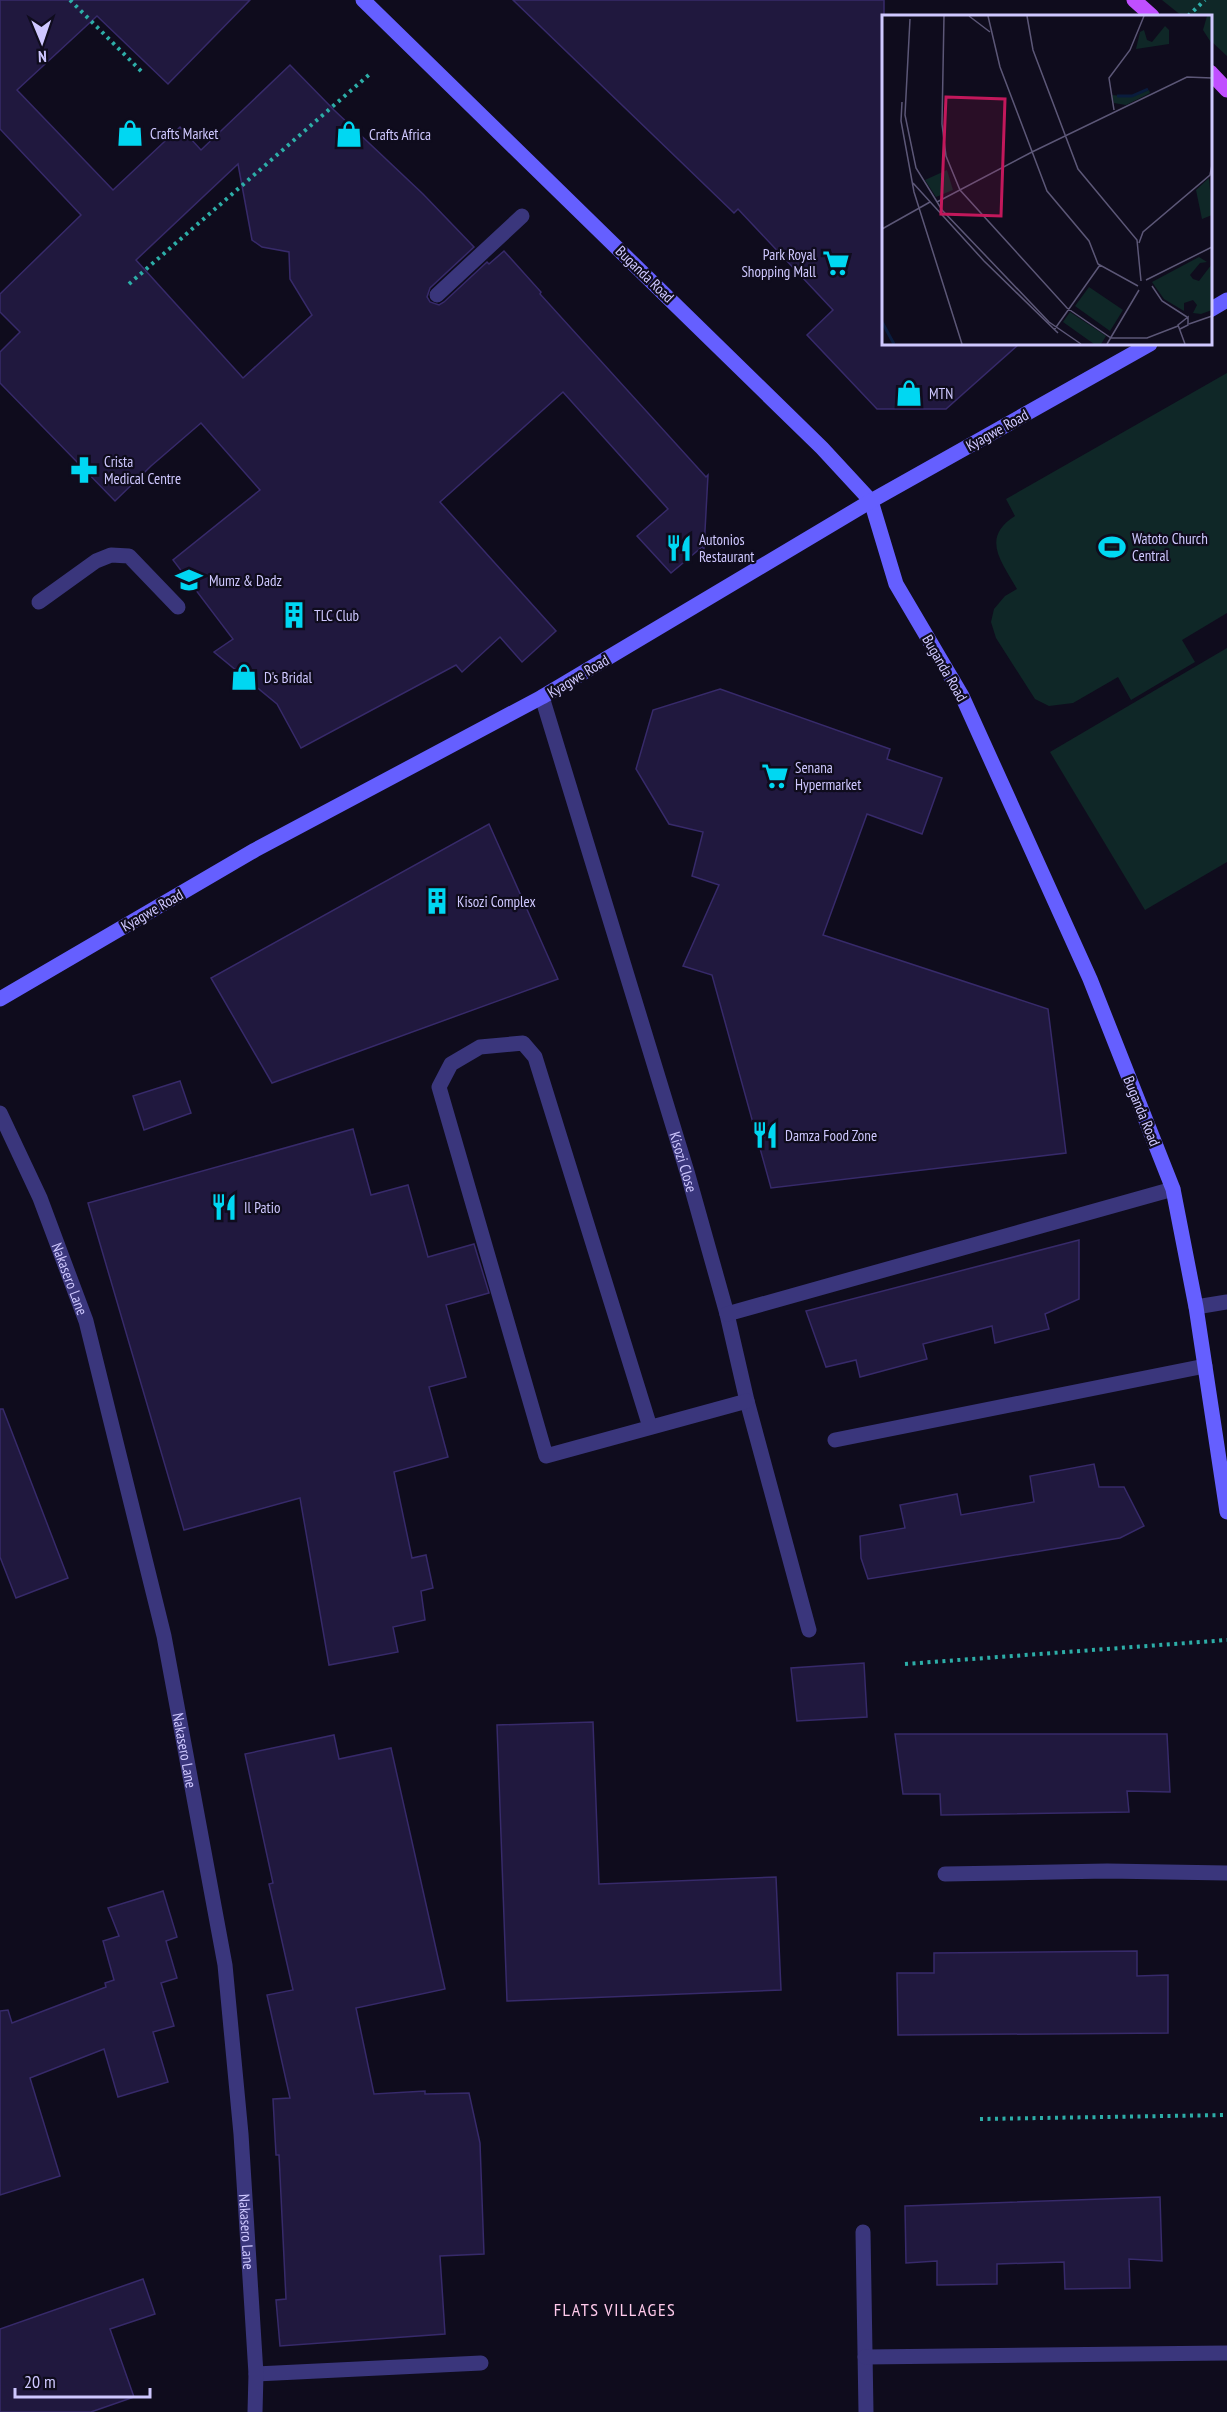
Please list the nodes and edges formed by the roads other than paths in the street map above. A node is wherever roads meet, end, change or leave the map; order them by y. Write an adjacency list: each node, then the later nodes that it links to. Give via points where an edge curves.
1 (363, 0): 11 (main road, Buganda Road, via 822,448)
2 (1134, 0): 3 (main road)
3 (1151, 15)
4 (1212, 74): 5 (main road)
5 (1227, 90)
6 (522, 216): 7 (street)
7 (437, 295)
8 (1227, 300): 9 (main road)
9 (1212, 309)
10 (1148, 345): 11 (main road, Kyagwe Road)
11 (871, 501): 14 (main road, Kyagwe Road); 17 (main road, Buganda Road, via 897,584 962,696 1090,979)
12 (39, 602): 13 (street, via 96,561 111,555 129,556)
13 (178, 607)
14 (542, 697): 15 (main road, Kyagwe Road, via 255,850); 20 (street, Kisozi Close)
15 (0, 999)
16 (0, 1113): 33 (street, Nakasero Lane, via 40,1197 86,1321 164,1635 225,1965 241,2134)
17 (1173, 1189): 19 (main road, Buganda Road); 20 (street)
18 (1227, 1302): 19 (street)
19 (1196, 1307): 21 (main road, Buganda Road)
20 (727, 1314): 22 (street, Kisozi Close)
21 (1205, 1366): 24 (street); 25 (main road, Buganda Road)
22 (747, 1401): 23 (street); 26 (street, Kisozi Close)
23 (650, 1427): 23 (street, via 546,1456 439,1087 451,1064 480,1047 523,1043 535,1057)
24 (835, 1440)
25 (1227, 1512)
26 (809, 1630)
27 (1227, 1873): 28 (street)
28 (945, 1874)
29 (863, 2232): 31 (street)
30 (1227, 2353): 31 (street)
31 (865, 2357): 35 (street)
32 (481, 2363): 33 (street)
33 (256, 2374): 34 (street, Nakasero Lane)
34 (255, 2412)
35 (866, 2412)

